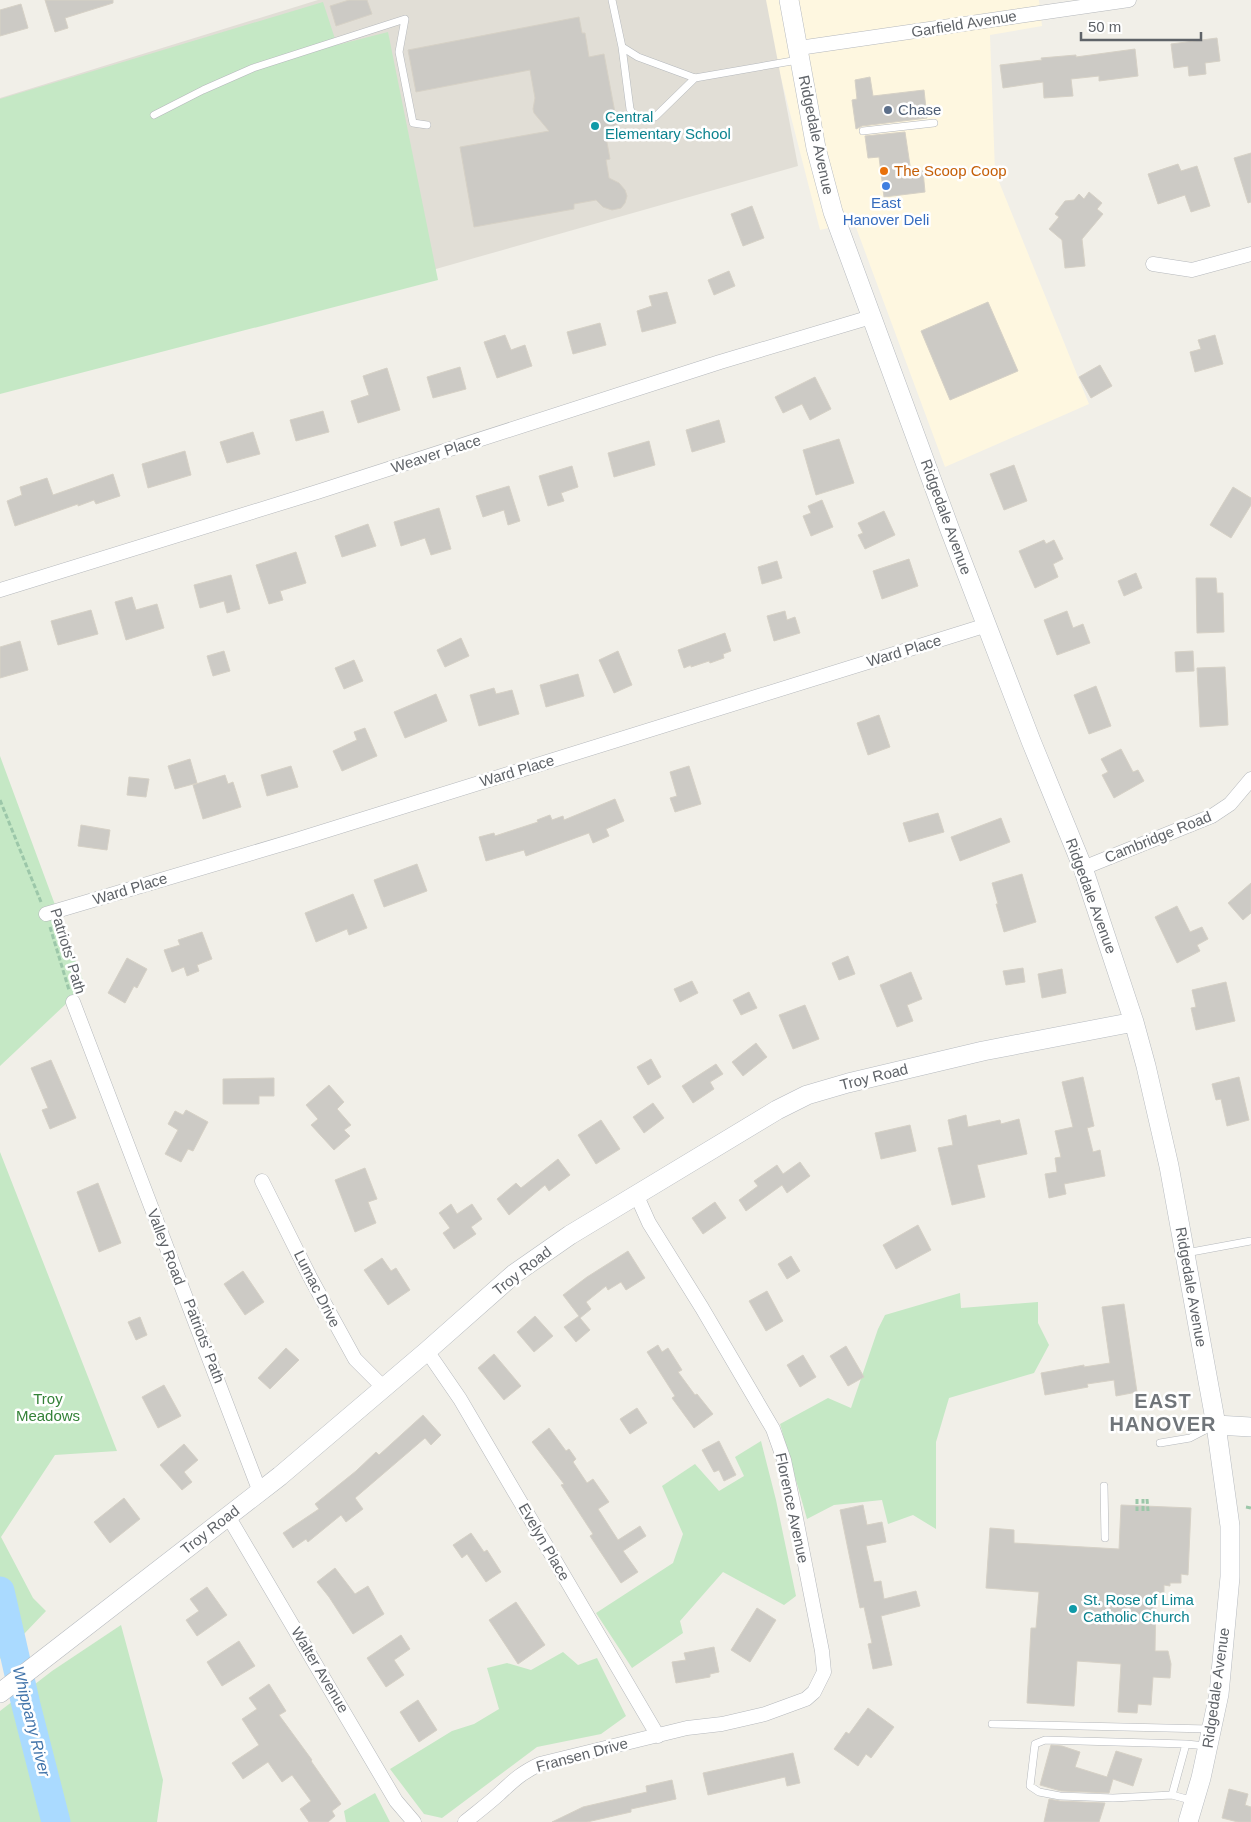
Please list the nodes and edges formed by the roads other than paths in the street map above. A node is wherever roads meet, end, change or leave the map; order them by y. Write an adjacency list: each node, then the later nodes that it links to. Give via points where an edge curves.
1 (612, 0): 4 (lane)
2 (789, 0): 5 (main road, Ridgedale Avenue)
3 (1130, 0): 5 (street, Garfield Avenue)
4 (622, 47): 6 (lane, via 638,58); 6 (lane, via 630,109 635,117 645,120 655,117)
5 (799, 54): 6 (lane); 13 (main road, Ridgedale Avenue, via 816,148 831,203)
6 (696, 78)
7 (154, 115): 9 (lane, via 254,68 404,19 399,52 413,123)
8 (934, 122): 10 (lane)
9 (427, 125)
10 (863, 131)
11 (1251, 254): 12 (street, via 1192,270)
12 (1153, 264)
13 (871, 317): 14 (street, Weaver Place); 15 (main road, Ridgedale Avenue)
14 (0, 590)
15 (988, 625): 17 (main road, Ridgedale Avenue); 18 (street, Ward Place, via 306,837)
16 (1248, 789): 17 (street, Cambridge Road, via 1212,816)
17 (1083, 868): 20 (main road, Ridgedale Avenue)
18 (46, 914)
19 (73, 1002): 31 (street, Valley Road)
20 (1134, 1022): 22 (main road, Troy Road, via 984,1051 807,1095); 24 (main road, Ridgedale Avenue, via 1169,1166)
21 (262, 1180): 26 (street, Lumac Drive, via 345,1342 355,1359)
22 (636, 1194): 25 (main road, Troy Road, via 514,1274); 36 (street, Florence Avenue, via 649,1223 773,1429 784,1460 824,1672 814,1692 806,1699 765,1714)
23 (1251, 1241): 24 (lane)
24 (1185, 1253): 27 (main road, Ridgedale Avenue)
25 (427, 1351): 26 (main road, Troy Road); 36 (street, Evelyn Place, via 460,1399)
26 (384, 1388): 31 (main road, Troy Road)
27 (1216, 1425): 28 (main road); 29 (lane, via 1190,1438); 37 (main road, Ridgedale Avenue, via 1230,1526 1230,1577 1223,1658)
28 (1251, 1427)
29 (1160, 1443)
30 (1104, 1486): 33 (lane)
31 (260, 1492): 32 (main road, Troy Road)
32 (228, 1516): 34 (main road, Troy Road); 41 (street, Walter Avenue, via 396,1800)
33 (1105, 1538)
34 (0, 1693)
35 (992, 1724): 37 (lane)
36 (658, 1736): 42 (street, Fransen Drive, via 540,1764 516,1777)
37 (1211, 1738): 38 (lane); 40 (main road, Ridgedale Avenue)
38 (1186, 1744): 39 (lane); 39 (lane, via 1045,1740 1035,1744 1030,1786 1039,1792 1113,1798)
39 (1172, 1795): 40 (lane)
40 (1194, 1801): 43 (main road, Ridgedale Avenue)
41 (413, 1822)
42 (465, 1822)
43 (1188, 1822)

